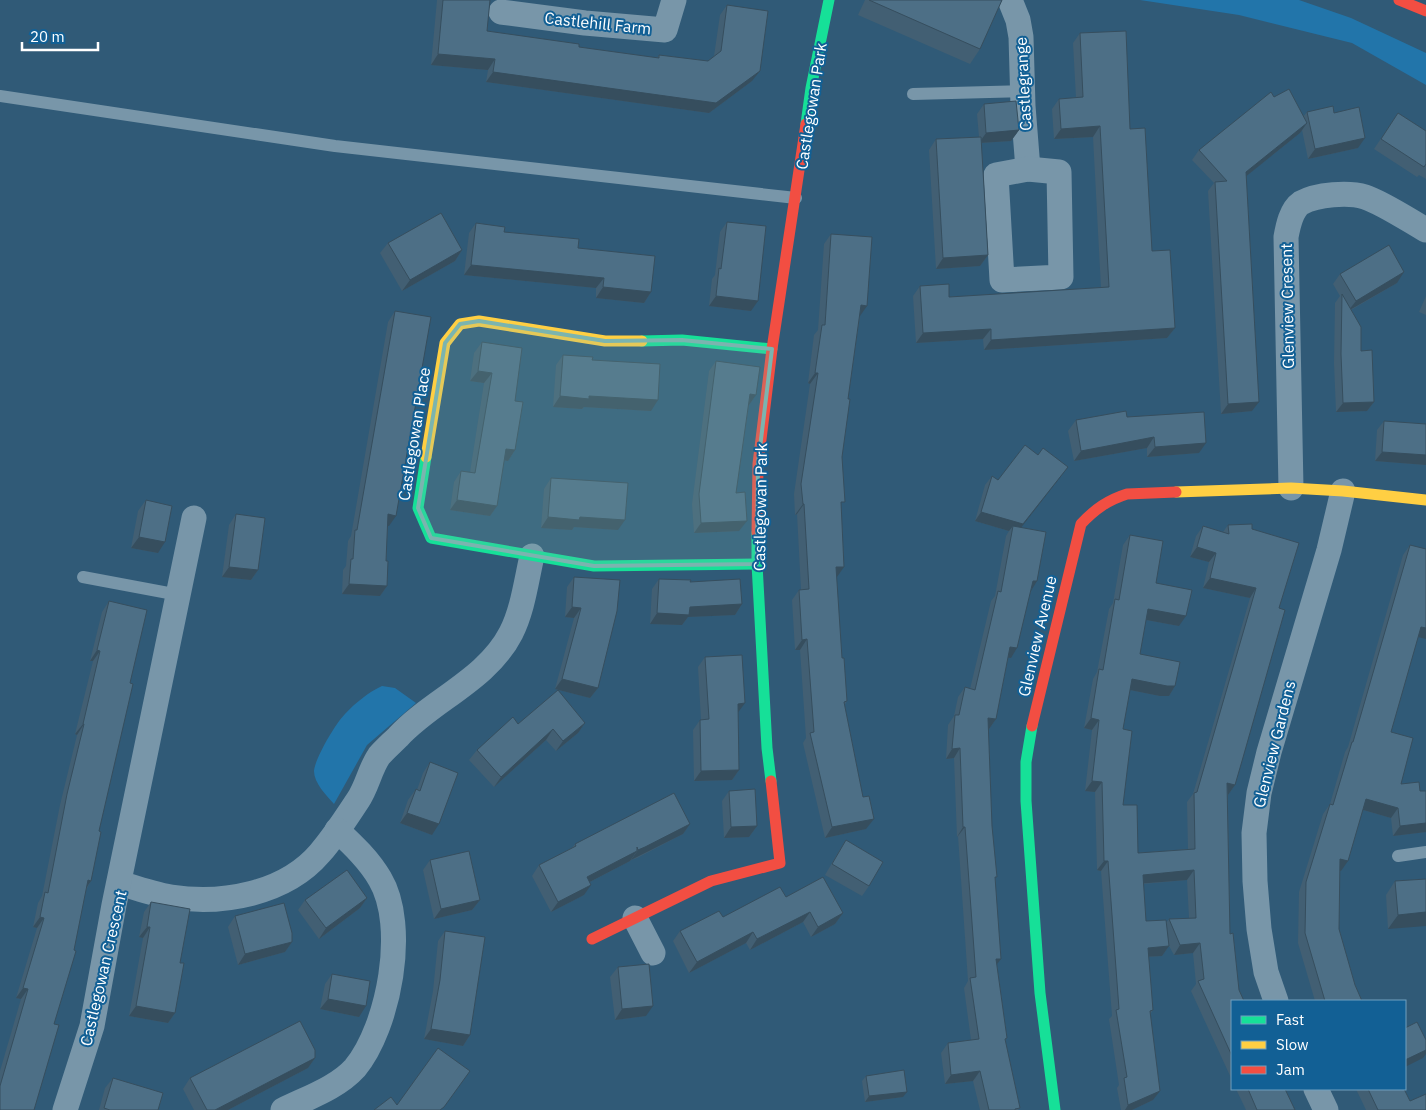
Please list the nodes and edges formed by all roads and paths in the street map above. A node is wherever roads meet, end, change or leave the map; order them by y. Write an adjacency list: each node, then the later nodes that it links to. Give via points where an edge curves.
1 (674, 0): 6 (street, Castlehill Farm, via 665,30)
2 (829, 0): 11 (street, Castlegowan Park, via 811,88)
3 (1010, 0): 7 (street, Castlegrange, via 1021,37)
4 (1399, 0): 5 (street)
5 (1426, 11)
6 (501, 12)
7 (1022, 91): 8 (lane); 10 (street, Castlegrange)
8 (913, 94)
9 (0, 96): 11 (lane, via 335,146)
10 (1028, 169): 10 (street, via 1060,172 1062,277 1002,280 996,175)
11 (796, 198): 13 (street, Castlegowan Park)
12 (1426, 230): 14 (street, Glenview Cresent, via 1366,197 1342,194 1300,204 1290,218 1286,237)
13 (772, 350): 18 (street, Castlegowan Place, via 682,340 605,341 479,320 460,324 444,343 418,508 430,538); 19 (street, Castlegowan Park, via 758,464)
14 (1291, 488): 15 (street, Glenview Avenue); 33 (street, Glenview Avenue, via 1127,494 1109,499 1081,524 1031,729 1026,762 1040,993)
15 (1343, 491): 16 (street, Glenview Avenue); 29 (street, Glenview Gardens, via 1259,793 1254,833 1259,929 1266,972)
16 (1426, 500)
17 (194, 518): 21 (street)
18 (532, 556): 19 (street, Castlegowan Place, via 594,566); 22 (street, Castlegowan Crescent, via 521,610 496,655 404,730 378,757 363,792)
19 (757, 564): 26 (street, Castlegowan Park, via 767,748 780,863 711,880)
20 (84, 577): 21 (lane)
21 (179, 595): 25 (street)
22 (337, 830): 25 (street, Castlegowan Crescent, via 320,853 299,872 250,894 224,898 170,897); 32 (street, via 356,848 380,880 391,909 394,951 387,997 371,1044 355,1068 333,1086)
23 (1426, 852): 24 (lane)
24 (1398, 856)
25 (120, 883): 31 (street, Castlegowan Crescent, via 92,1026)
26 (636, 918): 27 (street, Castlegowan Park); 28 (street)
27 (592, 939)
28 (653, 953)
29 (1276, 1000)
30 (1316, 1090): 34 (street)
31 (65, 1110)
32 (283, 1110)
33 (1055, 1110)
34 (1326, 1110)

